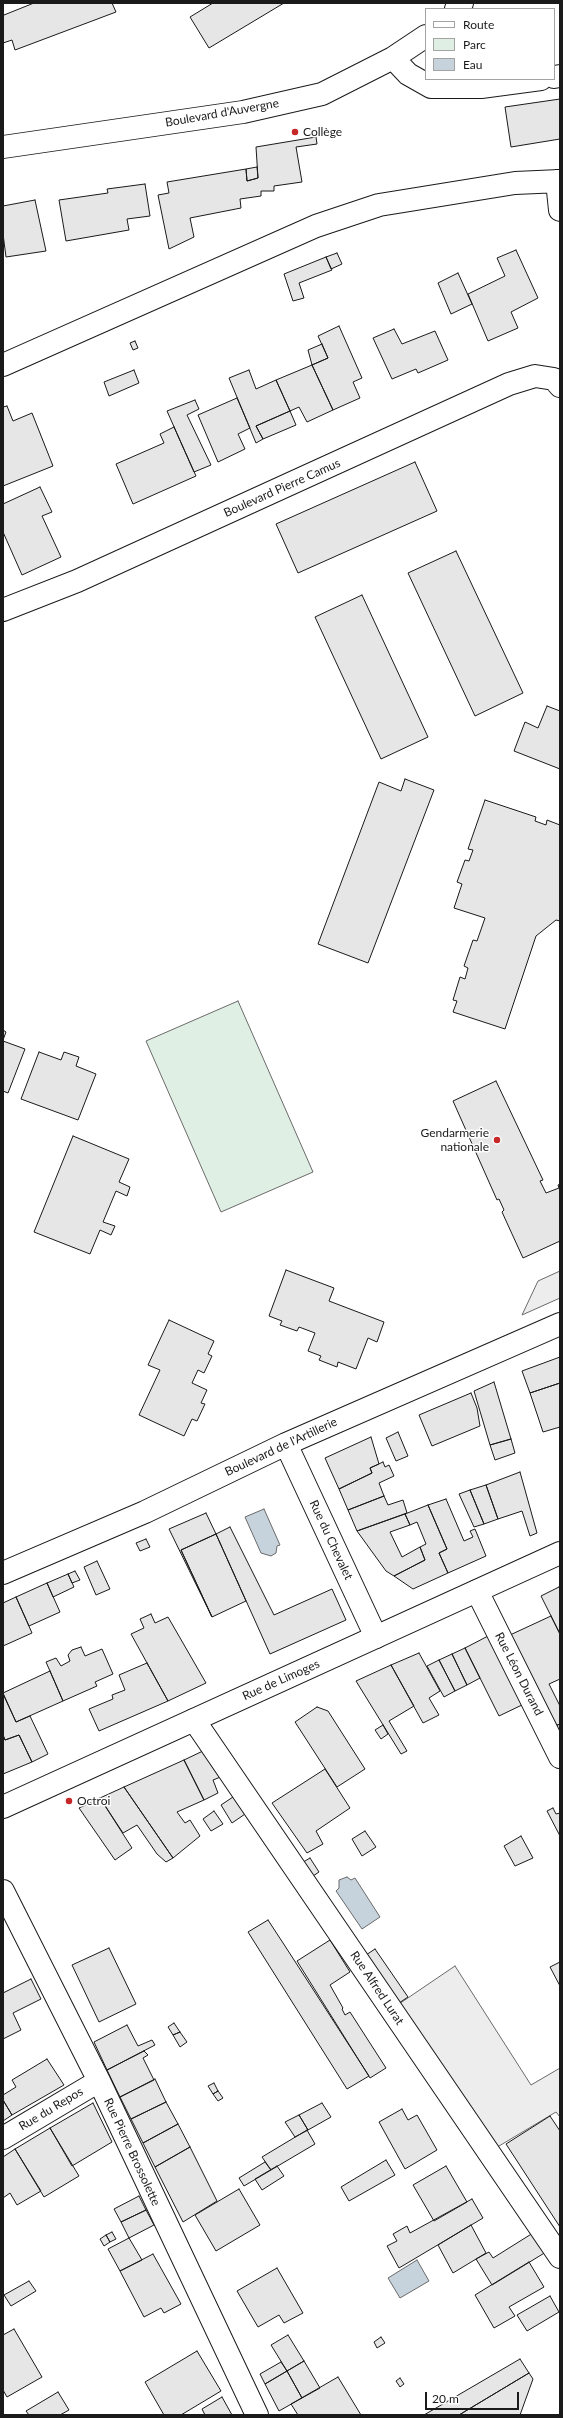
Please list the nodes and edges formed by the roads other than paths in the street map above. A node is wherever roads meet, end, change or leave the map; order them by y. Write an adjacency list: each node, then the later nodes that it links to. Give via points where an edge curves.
1 (425, 37): 2 (street, Boulevard d'Auvergne)
2 (393, 58): 3 (street, via 408,74 431,87 481,87); 4 (street, Boulevard d'Auvergne, via 322,94 243,112)
3 (534, 80)
4 (3, 147)
5 (559, 181): 6 (street); 7 (street, via 515,183 379,205 316,226)
6 (560, 210)
7 (3, 365)
8 (560, 386): 9 (street, Boulevard Pierre Camus, via 554,379 535,376 510,384 77,581)
9 (3, 610)
10 (560, 1324): 11 (street, Boulevard de l'Artillerie)
11 (286, 1444): 13 (street, Boulevard de l'Artillerie, via 145,1512); 15 (street, Rue du Chevalet)
12 (560, 1553): 14 (street, Rue de Limoges)
13 (3, 1573)
14 (477, 1591): 15 (street, Rue de Limoges); 17 (street, Rue Léon Durand)
15 (376, 1637): 16 (street, Rue de Limoges)
16 (194, 1720): 18 (street, Rue de Limoges); 22 (street, Rue Alfred Lurat)
17 (560, 1757)
18 (3, 1807)
19 (3, 1891): 20 (street, Rue Pierre Brossolette)
20 (99, 2081): 21 (street, Rue du Repos); 23 (street, Rue Pierre Brossolette)
21 (3, 2138)
22 (560, 2257)
23 (257, 2415)

